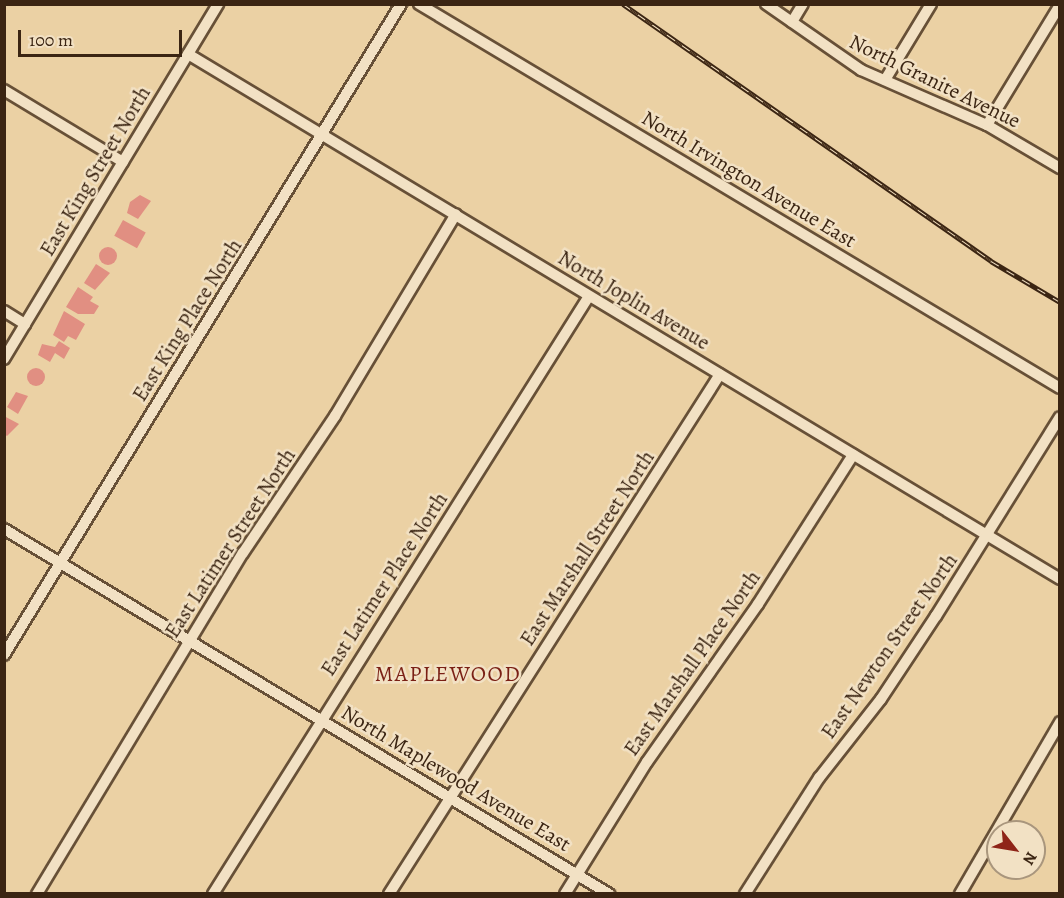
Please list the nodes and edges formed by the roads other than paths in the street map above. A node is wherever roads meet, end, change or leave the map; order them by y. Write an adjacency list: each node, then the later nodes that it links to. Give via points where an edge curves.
1 (218, 4): 9 (street, East King Street North)
2 (401, 4): 13 (street, East King Place North)
3 (419, 4): 22 (street, North Irvington Avenue East)
4 (766, 4): 8 (street, North Granite Avenue)
5 (803, 4): 8 (street)
6 (931, 4): 10 (street)
7 (1059, 5): 12 (street)
8 (792, 22): 10 (street, North Granite Avenue, via 836,56)
9 (188, 54): 13 (street, North Joplin Avenue); 14 (street, East King Street North)
10 (885, 80): 12 (street, North Granite Avenue)
11 (4, 90): 14 (street)
12 (987, 125): 15 (street, North Granite Avenue)
13 (323, 136): 16 (street, North Joplin Avenue); 27 (street, East King Place North)
14 (123, 162): 19 (street, East King Street North)
15 (1059, 168)
16 (456, 214): 17 (street, North Joplin Avenue); 29 (street, East Latimer Street North, via 335,416)
17 (589, 296): 21 (street, North Joplin Avenue); 31 (street, East Latimer Place North)
18 (4, 311): 19 (street)
19 (25, 324): 20 (street, East King Street North)
20 (4, 358)
21 (720, 374): 24 (street, North Joplin Avenue); 33 (street, East Marshall Street North)
22 (1059, 388)
23 (1059, 417): 26 (street, East Newton Street North)
24 (852, 455): 26 (street, North Joplin Avenue); 34 (street, East Marshall Place North)
25 (4, 529): 27 (street, North Maplewood Avenue East)
26 (988, 537): 28 (street, North Joplin Avenue); 40 (street, East Newton Street North)
27 (60, 563): 29 (street, North Maplewood Avenue East); 30 (street, East King Place North)
28 (1059, 579)
29 (190, 640): 31 (street, North Maplewood Avenue East); 35 (street, East Latimer Street North)
30 (4, 655)
31 (320, 717): 33 (street, North Maplewood Avenue East); 36 (street, East Latimer Place North)
32 (1059, 722): 41 (street, via 961,884)
33 (448, 796): 34 (street, North Maplewood Avenue East); 37 (street, East Marshall Street North)
34 (576, 874): 38 (street, East Marshall Place North); 39 (street, North Maplewood Avenue East)
35 (37, 894)
36 (213, 894)
37 (389, 894)
38 (565, 894)
39 (609, 894)
40 (745, 894)
41 (960, 894)

